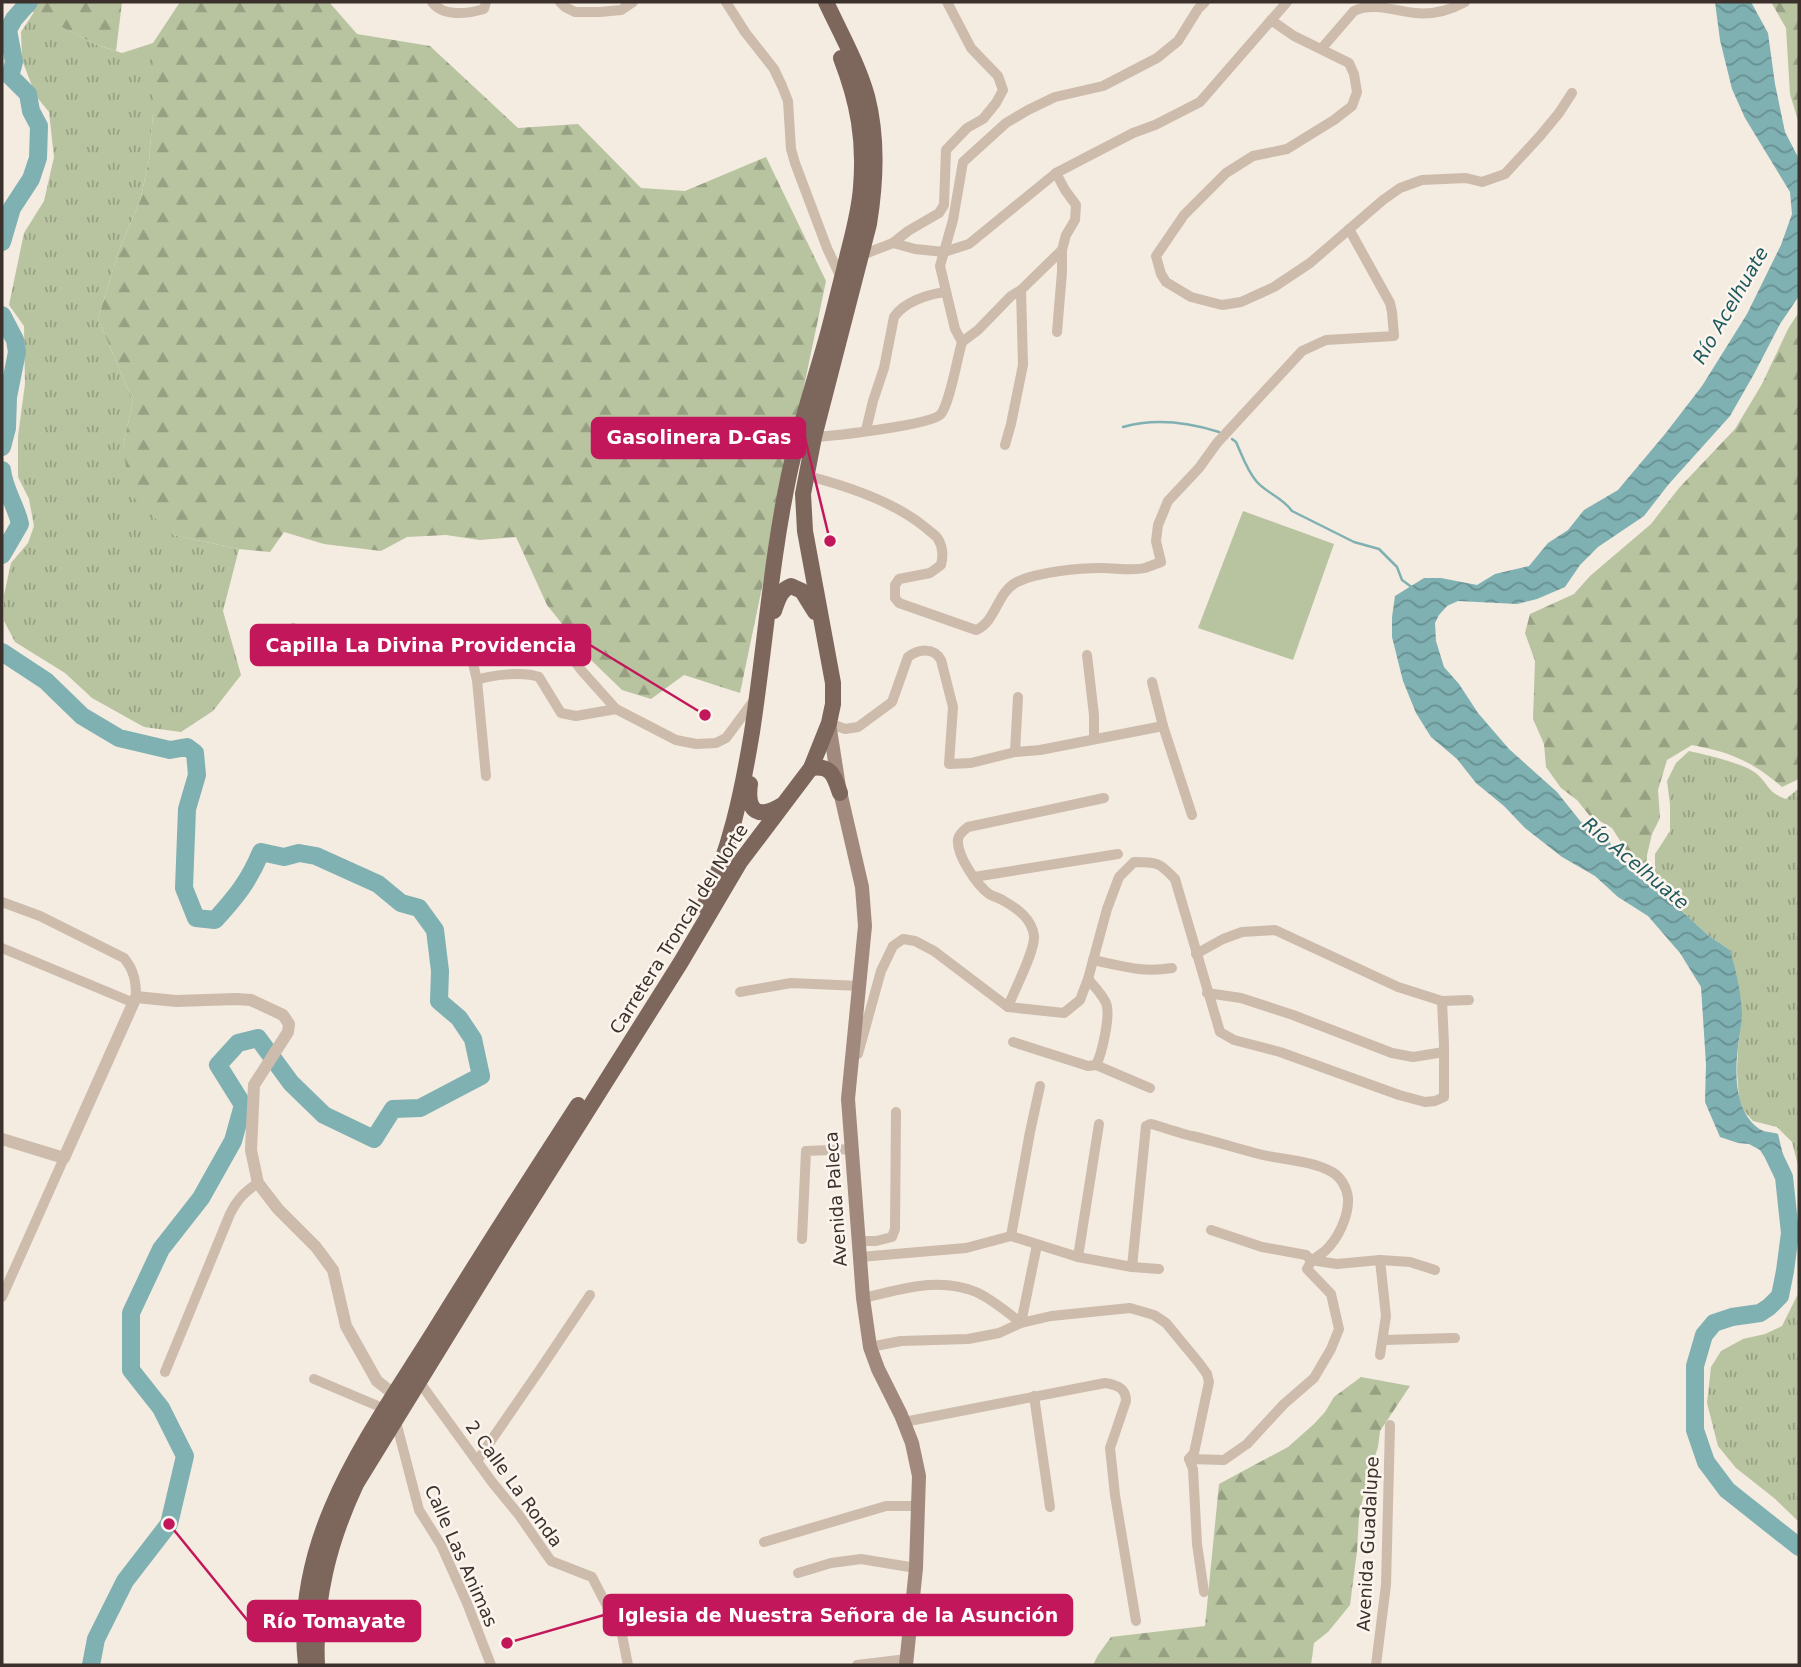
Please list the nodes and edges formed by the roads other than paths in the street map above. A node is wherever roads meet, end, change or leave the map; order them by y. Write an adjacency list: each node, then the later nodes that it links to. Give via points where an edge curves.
1 (432, 2): 2 (street, via 440,10 472,13 484,9)
2 (486, 2)
3 (560, 2): 4 (street, via 575,12 600,12 621,10)
4 (634, 2)
5 (726, 2): 21 (street, via 782,86 795,163)
6 (815, 2): 21 (main road, Carretera Troncal del Norte, via 848,76 862,142 859,207)
7 (826, 2): 20 (main road, Carretera Troncal del Norte, via 861,78 873,128 874,190)
8 (947, 2): 17 (street, via 971,48 999,76 1003,90 983,119 946,150 944,205 939,213)
9 (1205, 2): 19 (street, via 1178,41 1157,58 1102,86 1055,97 1028,110 962,162)
10 (1287, 2): 12 (street)
11 (1465, 2): 13 (street, via 1442,12 1361,7)
12 (1274, 11): 13 (street, via 1294,36); 15 (street, via 1200,102)
13 (1322, 48): 16 (street, via 1349,62 1357,92 1352,106 1287,149 1253,156 1226,173 1184,215 1156,256 1166,282 1191,297 1222,305 1274,287)
14 (1572, 93): 16 (street, via 1505,174 1482,182 1422,180 1400,188)
15 (1056, 173): 18 (street, via 1076,205 1076,220); 19 (street, via 969,244)
16 (1349, 229): 29 (street, via 1390,303 1394,336 1326,340 1302,351 1168,501 1156,541 1161,562 1144,568 1067,571 1016,582 976,629 895,598 899,579 930,573 941,565 938,538 872,497)
17 (893, 243): 19 (street); 20 (street)
18 (1062, 250): 22 (street); 24 (street)
19 (944, 252): 23 (street, via 940,266)
20 (862, 255): 27 (main road, Carretera Troncal del Norte)
21 (841, 279): 33 (main road, Carretera Troncal del Norte, via 793,456)
22 (1021, 290): 25 (street); 28 (street, via 1023,365)
23 (946, 292): 25 (street); 26 (street, via 912,302 894,317)
24 (1057, 332)
25 (962, 342): 26 (street, via 942,413 929,420)
26 (866, 430): 27 (street)
27 (814, 437): 29 (main road, Carretera Troncal del Norte)
28 (1005, 445)
29 (808, 476): 30 (main road, Carretera Troncal del Norte, via 803,515)
30 (822, 623): 33 (main road, via 802,591 792,586 781,593); 41 (main road, Carretera Troncal del Norte, via 834,694)
31 (293, 628): 36 (street, via 359,643 408,630 458,636 468,643)
32 (557, 637): 40 (street)
33 (765, 639): 35 (main road, Carretera Troncal del Norte)
34 (1087, 655): 43 (street)
35 (762, 664): 38 (main road, Carretera Troncal del Norte); 49 (main road, via 749,797 753,808 763,814)
36 (477, 680): 40 (street, via 533,674 561,713 576,716); 46 (street)
37 (1152, 682): 42 (street)
38 (757, 695): 40 (street, via 726,738 716,743 676,740); 101 (main road, Carretera Troncal del Norte, via 737,814 704,905)
39 (1018, 697): 44 (street)
40 (615, 709)
41 (829, 723): 44 (street, via 845,729 870,719 892,702 908,657 932,651 941,660 953,707 949,764); 45 (main road, Carretera Troncal del Norte); 47 (main road, Avenida Paleca)
42 (1163, 726): 43 (street); 50 (street)
43 (1094, 738): 44 (street)
44 (1015, 752)
45 (811, 768): 47 (main road, via 828,769); 49 (main road, Carretera Troncal del Norte)
46 (485, 776)
47 (840, 793): 59 (main road, Avenida Paleca, via 862,887 865,926)
48 (1104, 798): 52 (street, via 968,827 958,840 964,863)
49 (783, 805): 100 (main road, Carretera Troncal del Norte, via 740,862)
50 (1192, 815)
51 (1118, 854): 52 (street)
52 (974, 877): 65 (street, via 990,895 1028,918 1034,935 1033,949)
53 (2, 902): 62 (street, via 124,958 132,968)
54 (2, 948): 62 (street)
55 (1196, 954): 56 (street, via 1175,879 1161,864 1134,862 1119,877); 61 (street); 64 (street, via 1242,932 1275,930 1398,987)
56 (1093, 960): 57 (street, via 1153,971); 58 (street)
57 (1172, 968)
58 (1088, 979): 65 (street, via 1080,1000 1063,1013); 68 (street, via 1108,1010)
59 (859, 986): 60 (street, via 791,983); 71 (main road, Avenida Paleca)
60 (740, 992)
61 (1207, 993): 67 (street, via 1241,998 1392,1053 1413,1057); 67 (street, via 1220,1032 1234,1040 1425,1102 1444,1097)
62 (135, 1000): 76 (street); 77 (street, via 251,1000 287,1019 285,1037 254,1085 251,1150)
63 (1469, 1000): 64 (street)
64 (1442, 1001): 67 (street)
65 (1008, 1007): 71 (street, via 934,951 903,939 893,946 881,971)
66 (1013, 1042): 68 (street)
67 (1444, 1052)
68 (1096, 1065): 70 (street)
69 (1040, 1086): 79 (street)
70 (1150, 1088)
71 (848, 1099): 75 (main road, Avenida Paleca)
72 (896, 1112): 81 (street, via 895,1229 892,1237)
73 (1099, 1124): 84 (street)
74 (2, 1139): 76 (street)
75 (852, 1149): 80 (street, via 806,1151); 81 (main road, Avenida Paleca)
76 (64, 1158): 91 (street)
77 (258, 1183): 98 (street, via 237,1199); 101 (street, via 333,1270 346,1326 377,1381)
78 (1211, 1230): 85 (street)
79 (1012, 1236): 82 (street); 83 (street, via 966,1248)
80 (803, 1239)
81 (859, 1241): 83 (main road, Avenida Paleca)
82 (1037, 1245): 84 (street); 93 (street)
83 (860, 1257): 92 (main road, Avenida Paleca)
84 (1078, 1257): 87 (street)
85 (1311, 1260): 86 (street, via 1337,1264); 87 (street, via 1326,1250 1346,1213 1345,1185 1334,1173 1153,1124 1146,1126); 106 (street, via 1307,1269 1331,1294 1339,1329 1314,1378 1247,1444 1224,1460)
86 (1380, 1260): 89 (street); 95 (street, via 1386,1316)
87 (1132, 1267): 88 (street)
88 (1158, 1269)
89 (1435, 1270)
90 (590, 1295): 107 (street)
91 (2, 1297)
92 (863, 1298): 93 (street, via 924,1284 956,1286 977,1292); 96 (main road, Avenida Paleca)
93 (1021, 1323): 96 (street, via 968,1339); 106 (street, via 1130,1308 1166,1323 1209,1382)
94 (1455, 1338): 95 (street)
95 (1383, 1340): 97 (street)
96 (870, 1347): 104 (main road, Avenida Paleca)
97 (1380, 1355)
98 (165, 1373)
99 (314, 1379): 103 (street)
100 (418, 1380): 103 (main road, Carretera Troncal del Norte); 107 (street, 2 Calle La Ronda)
101 (395, 1395): 103 (main road, Carretera Troncal del Norte)
102 (1034, 1396): 104 (street); 109 (street); 114 (street, via 1105,1383 1126,1395 1111,1448)
103 (390, 1413): 116 (main road, Carretera Troncal del Norte, via 362,1446 336,1496 319,1543 306,1611); 117 (main road, Carretera Troncal del Norte, via 333,1542 319,1599); 118 (street, Calle Las Animas, via 419,1510 441,1545)
104 (904, 1422): 108 (main road, Avenida Paleca, via 919,1476)
105 (1390, 1425): 121 (street, Avenida Guadalupe, via 1386,1585)
106 (1189, 1460): 113 (street)
107 (477, 1461): 119 (street, 2 Calle La Ronda, via 551,1561 592,1577 622,1635)
108 (918, 1506): 110 (street, via 886,1506); 111 (main road, Avenida Paleca)
109 (1050, 1507)
110 (764, 1542)
111 (916, 1568): 112 (street, via 861,1559); 115 (main road, Avenida Paleca)
112 (798, 1573)
113 (1204, 1592)
114 (1136, 1621)
115 (907, 1662): 120 (street)
116 (306, 1665)
117 (317, 1665)
118 (491, 1665)
119 (628, 1665)
120 (857, 1665)
121 (1376, 1665)

